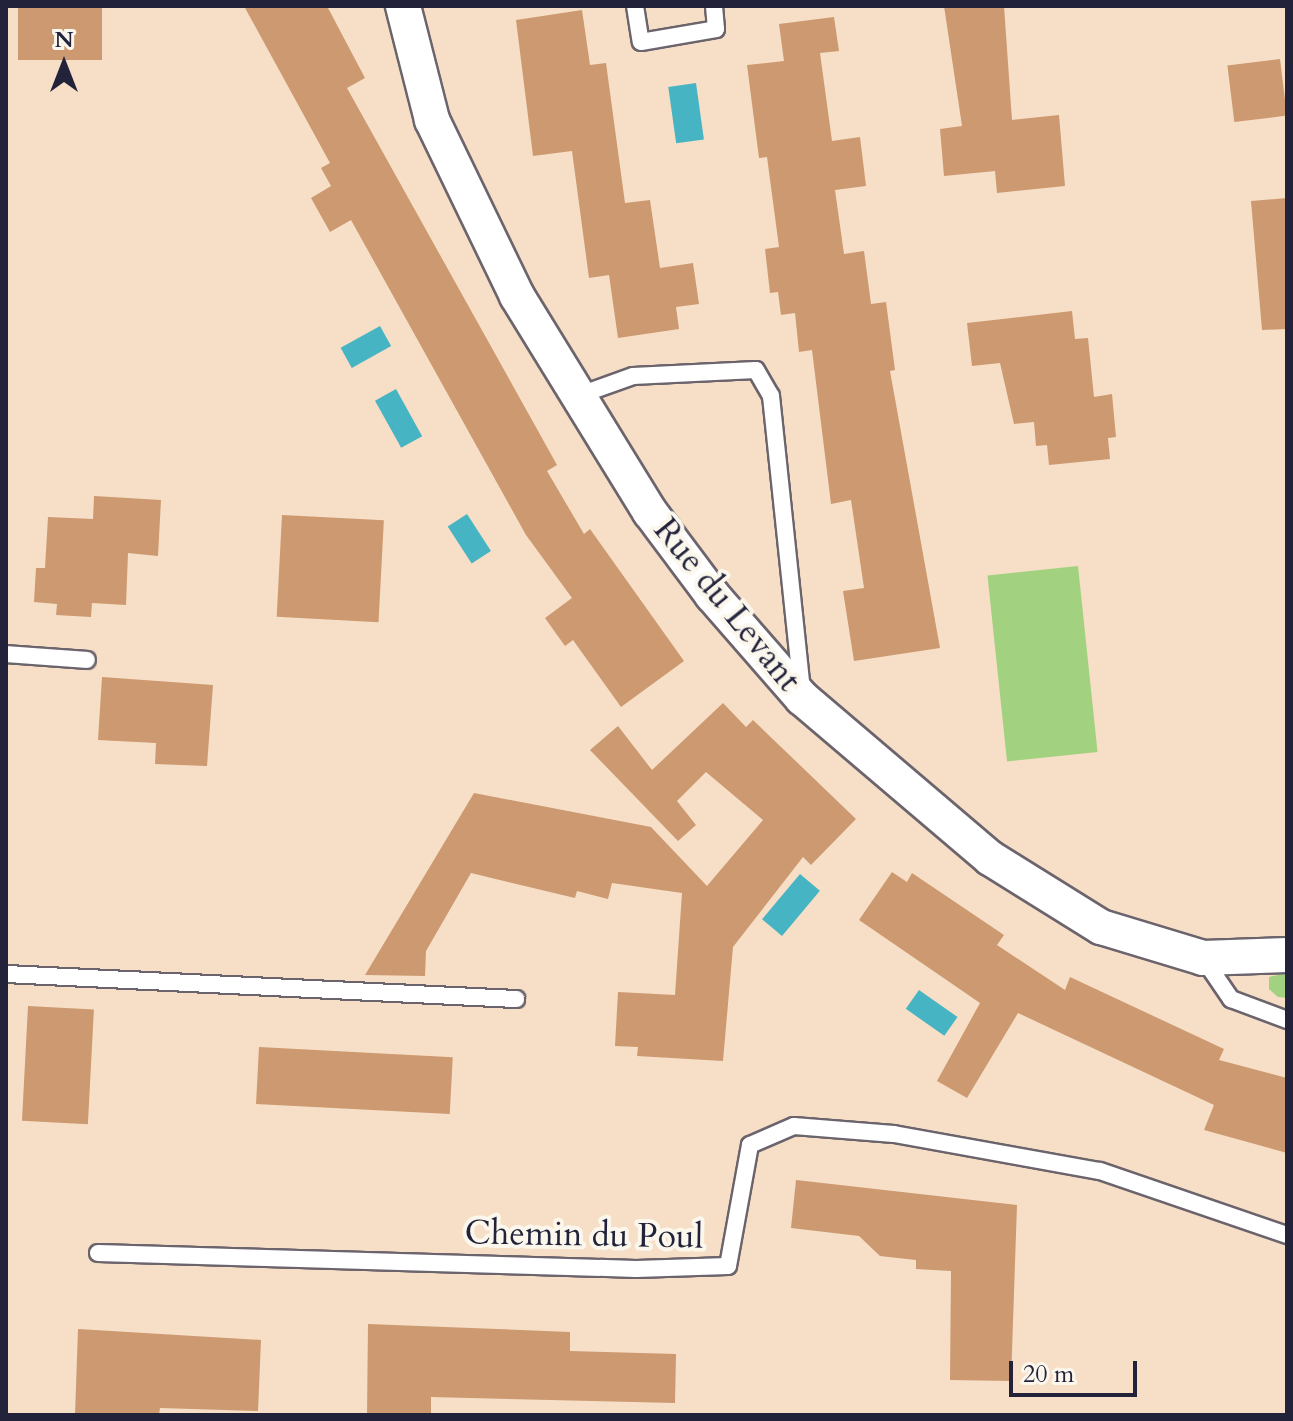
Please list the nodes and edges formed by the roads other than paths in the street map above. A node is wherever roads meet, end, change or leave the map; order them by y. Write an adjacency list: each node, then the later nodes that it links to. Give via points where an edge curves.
1 (403, 6): 4 (street, Rue du Levant, via 432,120 517,296)
2 (635, 6): 3 (lane, via 641,42 716,29)
3 (714, 6)
4 (580, 395): 7 (street, Rue du Levant, via 668,535); 7 (lane, via 633,376 756,370 771,396)
5 (6, 654): 6 (lane)
6 (87, 660)
7 (802, 698): 9 (street, Rue du Levant, via 990,858 1101,927)
8 (1287, 955): 9 (street, Rue du Levant)
9 (1203, 958): 12 (lane, via 1231,999)
10 (6, 974): 11 (lane)
11 (516, 999)
12 (1287, 1020)
13 (1287, 1235): 14 (lane, Chemin du Poul, via 1100,1171 894,1134 794,1126 750,1145 728,1266 636,1269)
14 (98, 1253)

